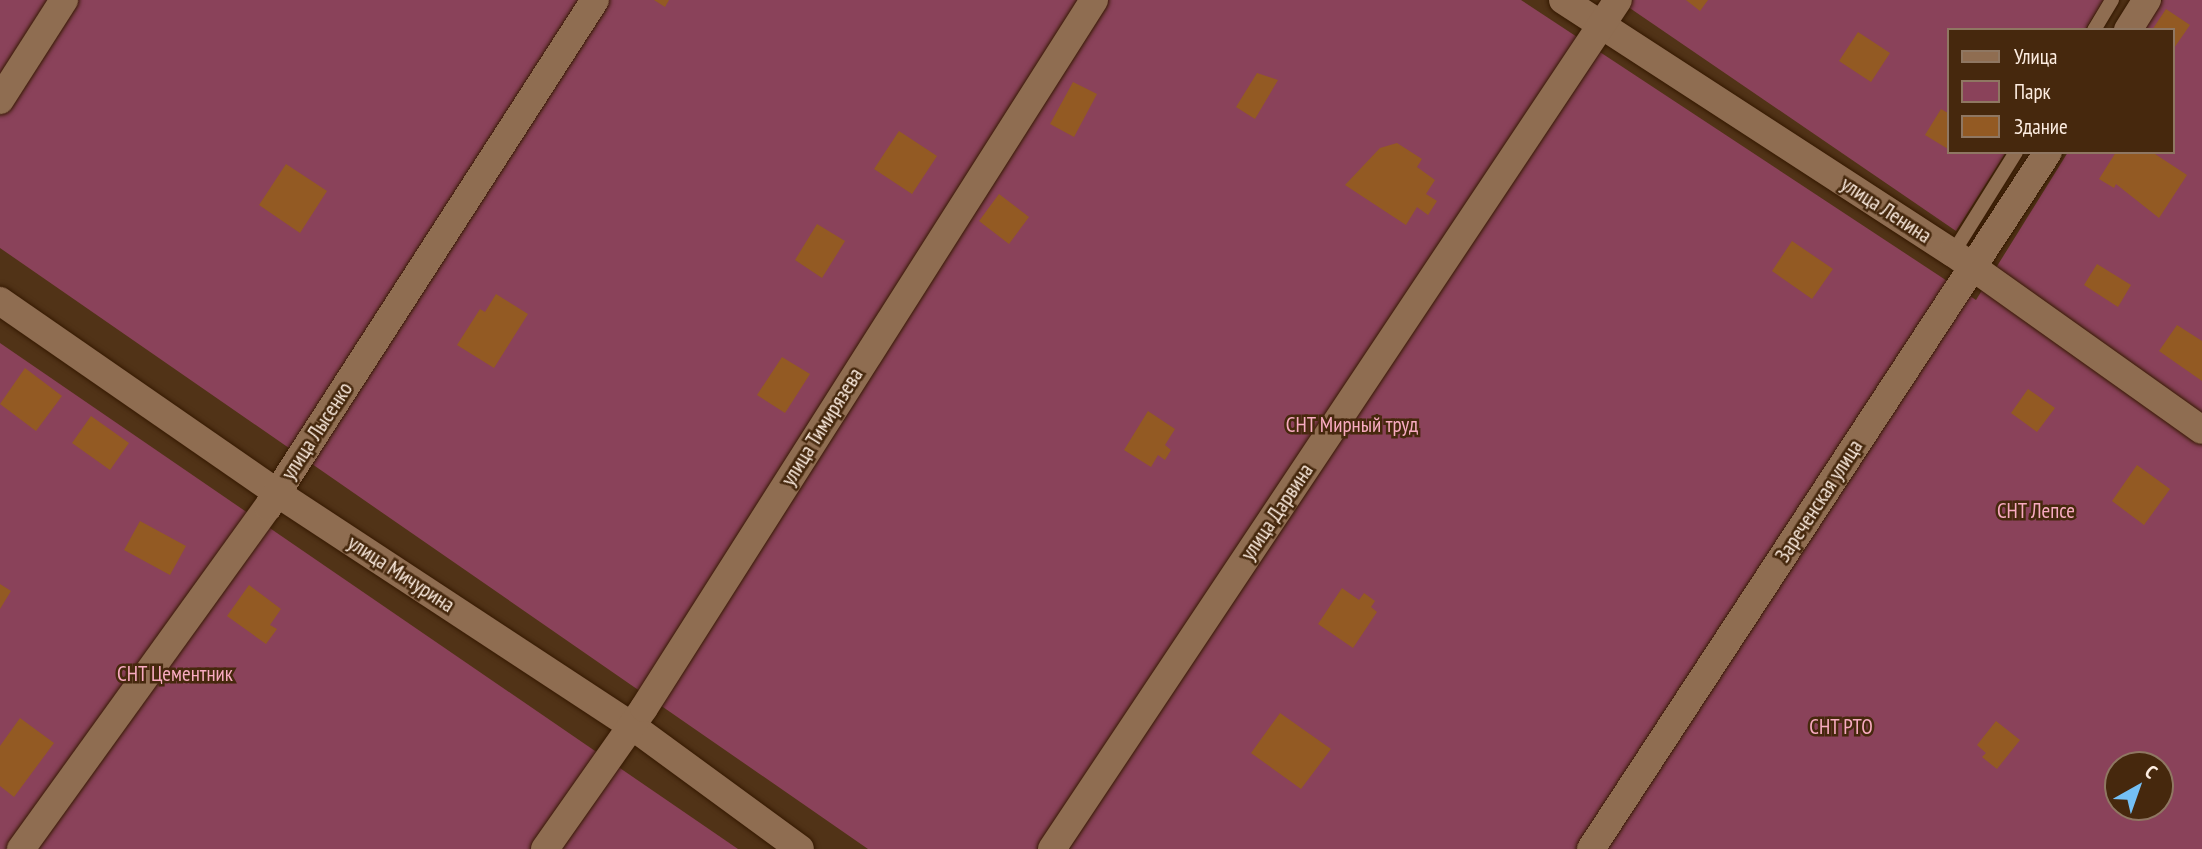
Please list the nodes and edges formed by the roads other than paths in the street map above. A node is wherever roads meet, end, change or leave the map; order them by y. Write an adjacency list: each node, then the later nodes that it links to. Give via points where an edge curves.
1 (64, 0): 11 (street)
2 (595, 0): 17 (street, улица Лысенко)
3 (1094, 0): 18 (street, улица Тимирязева)
4 (1563, 0): 8 (street, улица Ленина)
5 (1618, 0): 8 (street, улица Дарвина)
6 (2112, 0): 9 (lane)
7 (2147, 0): 10 (street)
8 (1602, 26): 14 (street, улица Ленина); 22 (street, улица Дарвина)
9 (2095, 28)
10 (2129, 28)
11 (0, 100)
12 (2015, 154): 14 (lane)
13 (2046, 154): 14 (street, Зареченская улица)
14 (1963, 260): 16 (street, улица Ленина); 23 (street, Зареченская улица)
15 (0, 301): 17 (street, улица Мичурина)
16 (2202, 429)
17 (277, 493): 18 (street, улица Мичурина); 19 (street, улица Лысенко)
18 (632, 726): 20 (street, улица Тимирязева); 21 (street, улица Мичурина)
19 (21, 849)
20 (545, 849)
21 (800, 849)
22 (1052, 849)
23 (1591, 849)

